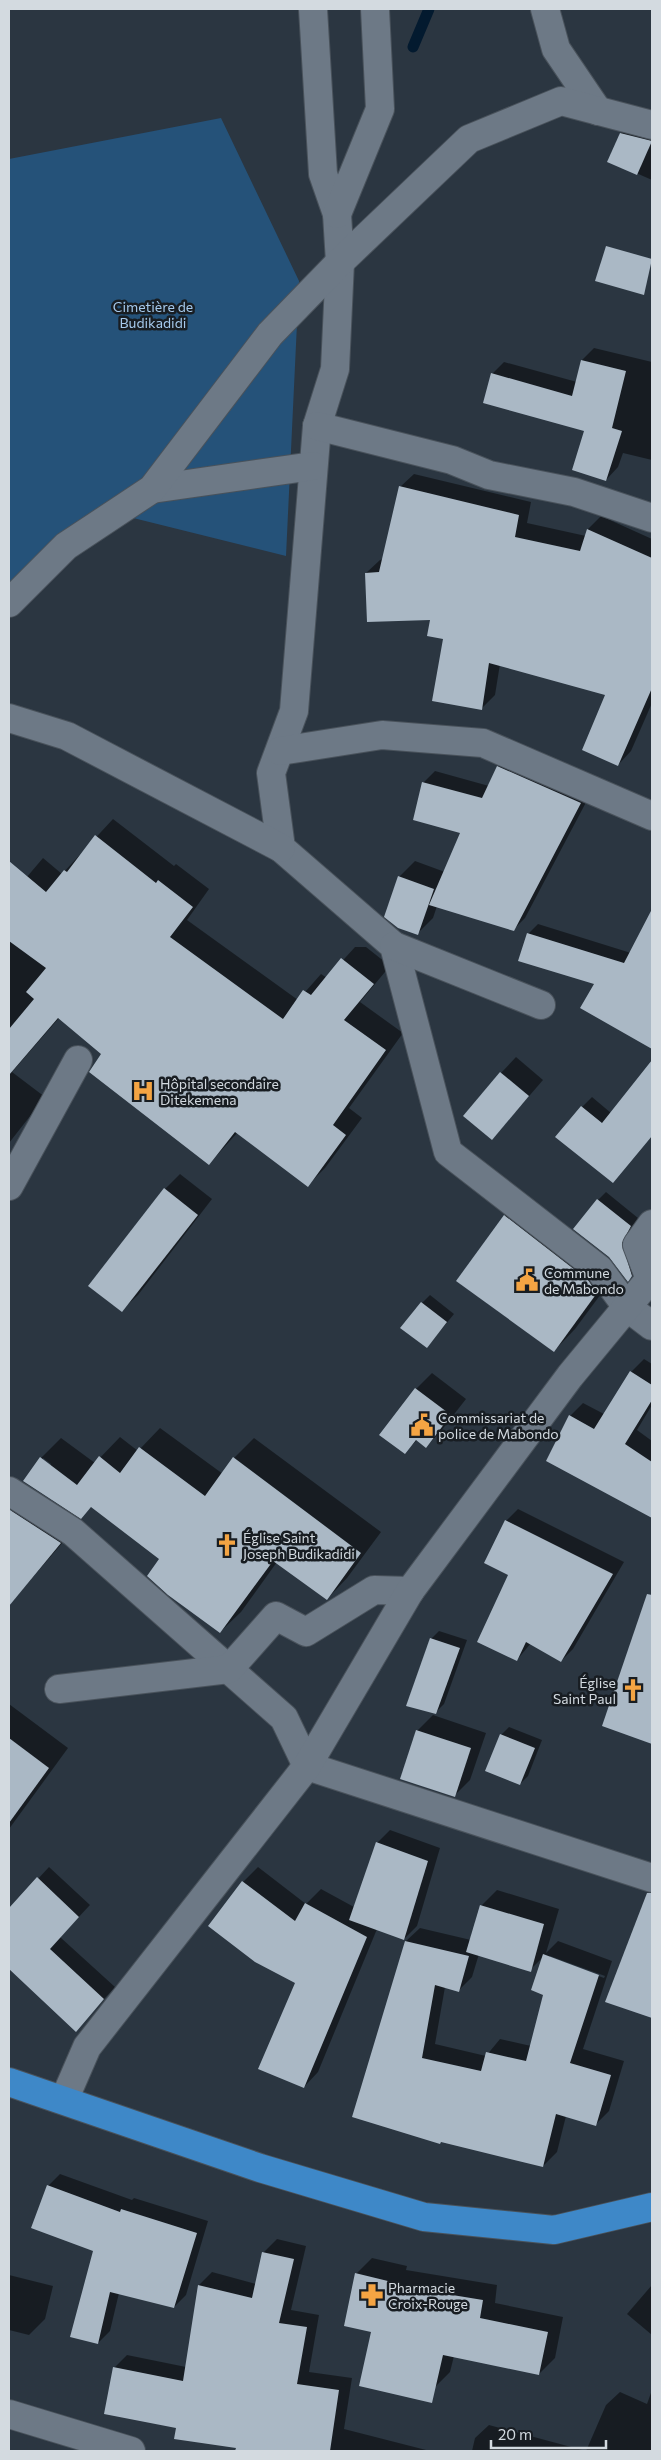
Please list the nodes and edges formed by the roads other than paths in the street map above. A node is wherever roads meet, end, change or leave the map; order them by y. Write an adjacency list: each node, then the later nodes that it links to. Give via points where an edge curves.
1 (313, 9): 6 (street, via 323,174)
2 (375, 9): 6 (street, via 380,109)
3 (545, 9): 4 (street, via 556,49)
4 (598, 111): 5 (street); 7 (street, via 562,101 469,139)
5 (652, 125)
6 (337, 214): 7 (street)
7 (340, 262): 8 (street, via 334,369); 10 (street, via 270,334)
8 (317, 426): 9 (street); 11 (street, via 452,460 489,475 574,492)
9 (313, 466): 10 (street); 14 (street, via 294,712)
10 (152, 489): 12 (street, via 66,546)
11 (652, 518)
12 (9, 603)
13 (9, 718): 16 (street, via 67,736)
14 (280, 751): 15 (street, via 382,735 483,743); 16 (street, via 271,773)
15 (652, 816)
16 (281, 848): 17 (street)
17 (394, 946): 18 (street); 22 (street, via 448,1152 598,1268)
18 (541, 1005)
19 (78, 1060): 20 (street)
20 (9, 1186)
21 (652, 1224): 22 (street, via 637,1245 650,1279)
22 (628, 1307): 23 (street); 25 (street, via 570,1376)
23 (652, 1326)
24 (9, 1491): 26 (street, via 73,1532)
25 (410, 1591): 26 (street, via 374,1590 306,1632 276,1616); 28 (street)
26 (229, 1670): 27 (street); 28 (street, via 284,1718)
27 (59, 1688)
28 (307, 1766): 29 (street); 31 (street, via 86,2047)
29 (652, 1878)
30 (9, 2082): 31 (highway)
31 (64, 2100): 32 (highway, via 260,2168 424,2217 554,2230)
32 (652, 2207)
33 (9, 2414): 34 (street)
34 (131, 2451)

